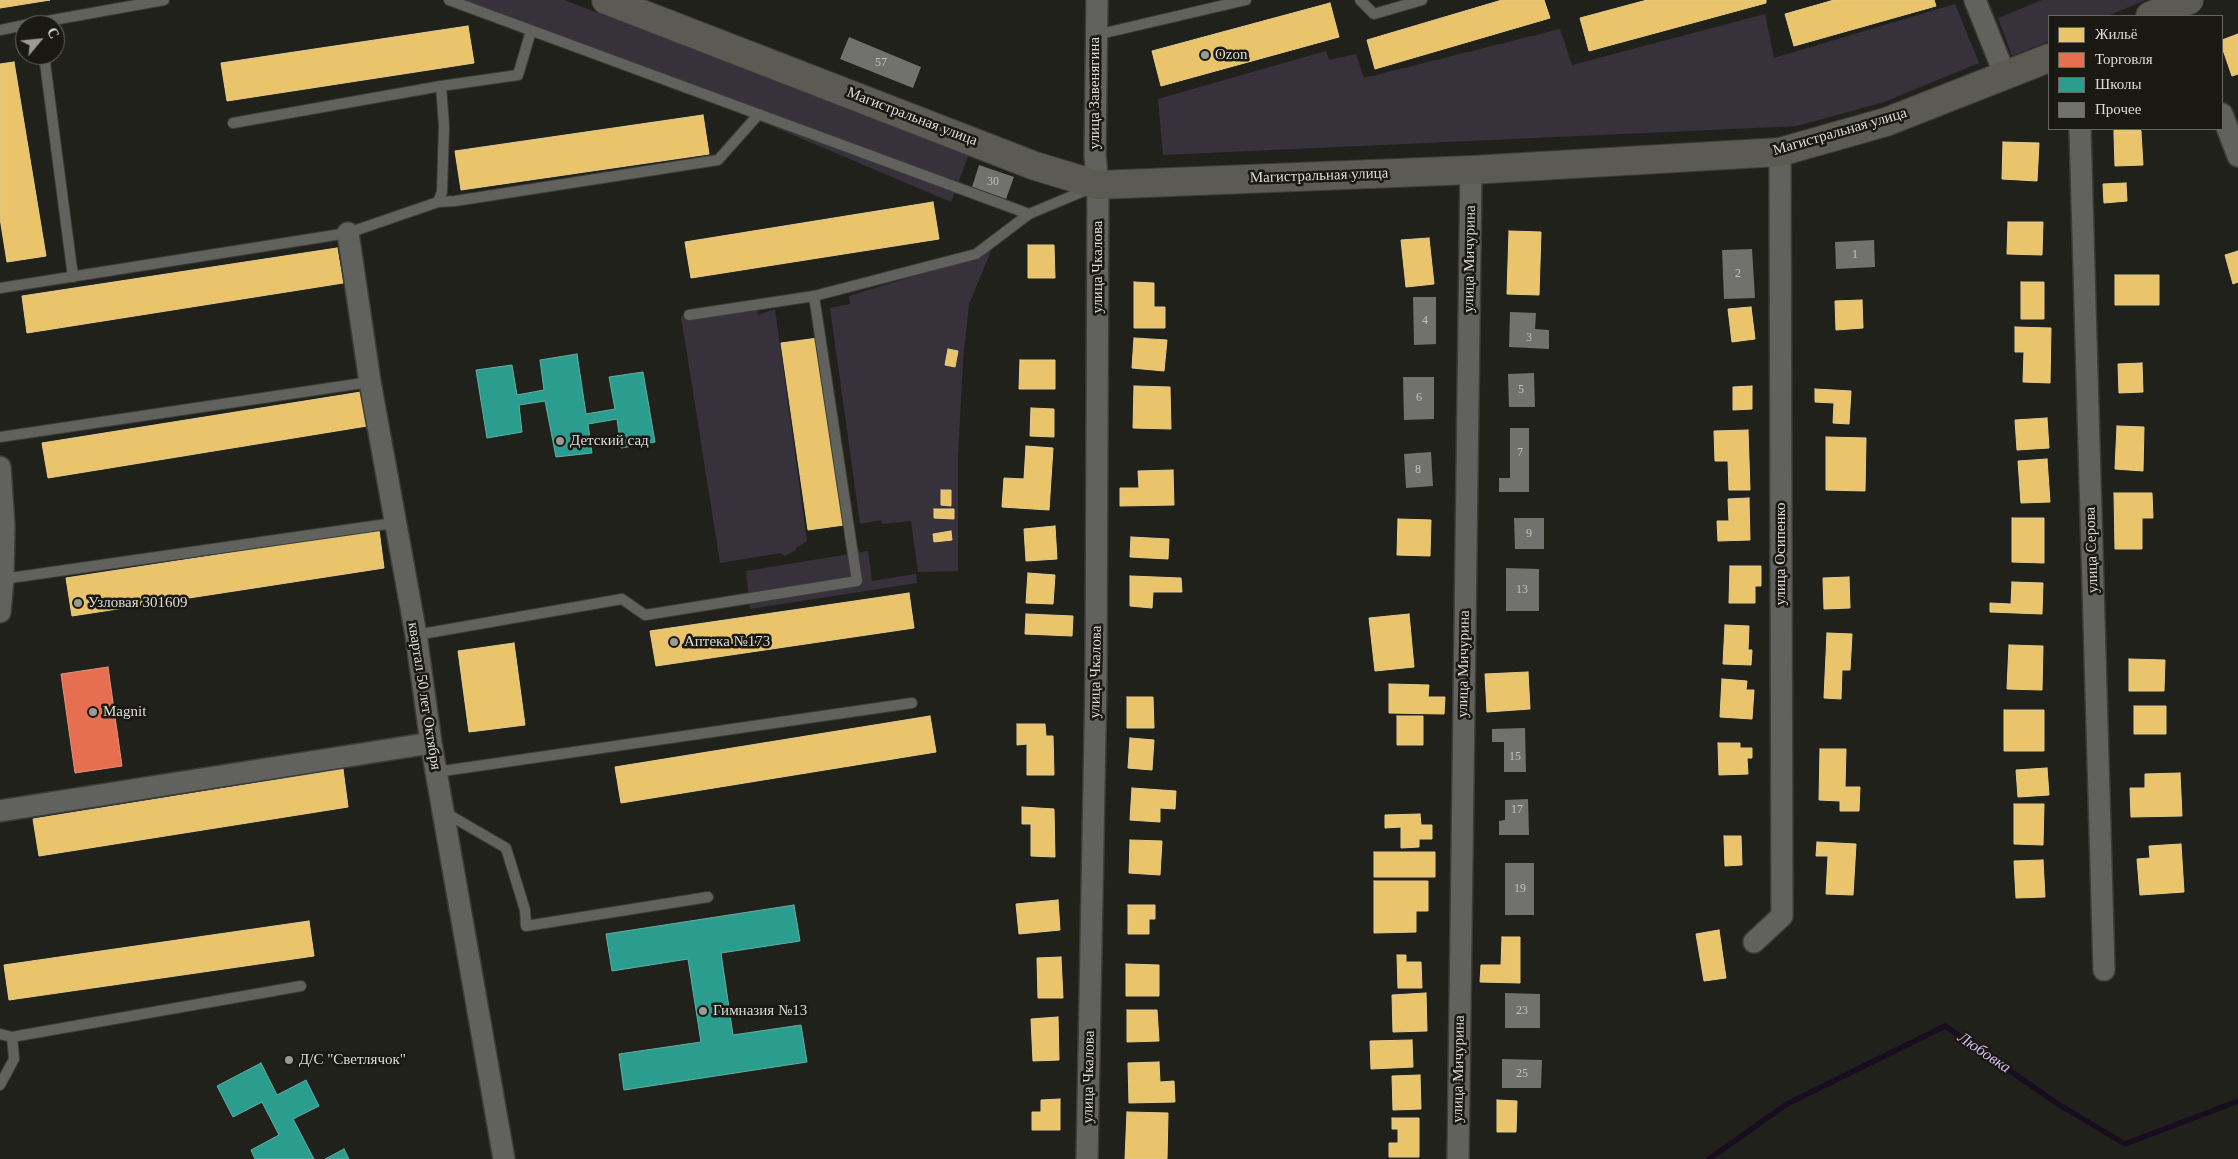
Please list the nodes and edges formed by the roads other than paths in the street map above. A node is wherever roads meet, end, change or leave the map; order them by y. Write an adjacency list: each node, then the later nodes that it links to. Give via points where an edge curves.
1 (164, 0): 11 (lane)
2 (449, 0): 14 (lane)
3 (606, 0): 27 (main road, Магистральная улица, via 1036,166)
4 (1097, 0): 15 (street, улица Завенягина)
5 (1246, 0): 15 (lane)
6 (1360, 0): 7 (lane, via 1374,14)
7 (1422, 0)
8 (1975, 0): 18 (street)
9 (2184, 7): 10 (main road)
10 (2154, 15)
11 (65, 19)
12 (15, 27): 13 (lane)
13 (0, 30)
14 (532, 30): 19 (lane, via 518,75); 20 (lane)
15 (1096, 35): 27 (street, улица Завенягина, via 1095,156)
16 (2048, 58): 18 (main road, Магистральная улица)
17 (45, 65): 31 (lane)
18 (2005, 75): 24 (main road, Магистральная улица, via 1886,122)
19 (441, 86): 22 (lane); 28 (lane, via 444,126 442,192)
20 (759, 114): 28 (lane, via 718,160); 29 (lane)
21 (2223, 117): 25 (street)
22 (233, 123)
23 (2080, 130): 49 (street, улица Серова)
24 (1780, 152): 26 (main road, Магистральная улица); 48 (street, улица Осипенко, via 1782,916)
25 (2238, 156)
26 (1471, 170): 27 (main road, Магистральная улица); 56 (street, улица Мичурина)
27 (1098, 185): 29 (lane); 55 (street, улица Чкалова, via 1096,669)
28 (438, 202): 30 (lane)
29 (1029, 214): 33 (lane, via 976,254)
30 (348, 234): 31 (lane); 35 (street, квартал 50 лет Октября)
31 (73, 276): 32 (lane)
32 (0, 288)
33 (814, 296): 34 (lane); 41 (lane, via 857,581 646,615 622,599)
34 (689, 314)
35 (370, 382): 36 (lane); 38 (street, квартал 50 лет Октября)
36 (0, 437)
37 (0, 467): 39 (street)
38 (394, 523): 39 (lane); 41 (street, квартал 50 лет Октября)
39 (3, 579): 40 (street)
40 (0, 612)
41 (416, 635): 43 (street, квартал 50 лет Октября)
42 (912, 703): 44 (lane)
43 (431, 743): 44 (street, квартал 50 лет Октября); 45 (street)
44 (436, 772): 46 (street, квартал 50 лет Октября)
45 (0, 811)
46 (443, 812): 47 (lane, via 506,848 525,910 526,926); 54 (street, квартал 50 лет Октября)
47 (708, 897)
48 (1754, 942)
49 (2104, 970)
50 (301, 986): 52 (lane)
51 (0, 1034): 52 (lane)
52 (12, 1037): 53 (lane, via 14,1059)
53 (0, 1085)
54 (504, 1159)
55 (1087, 1159)
56 (1458, 1159)

